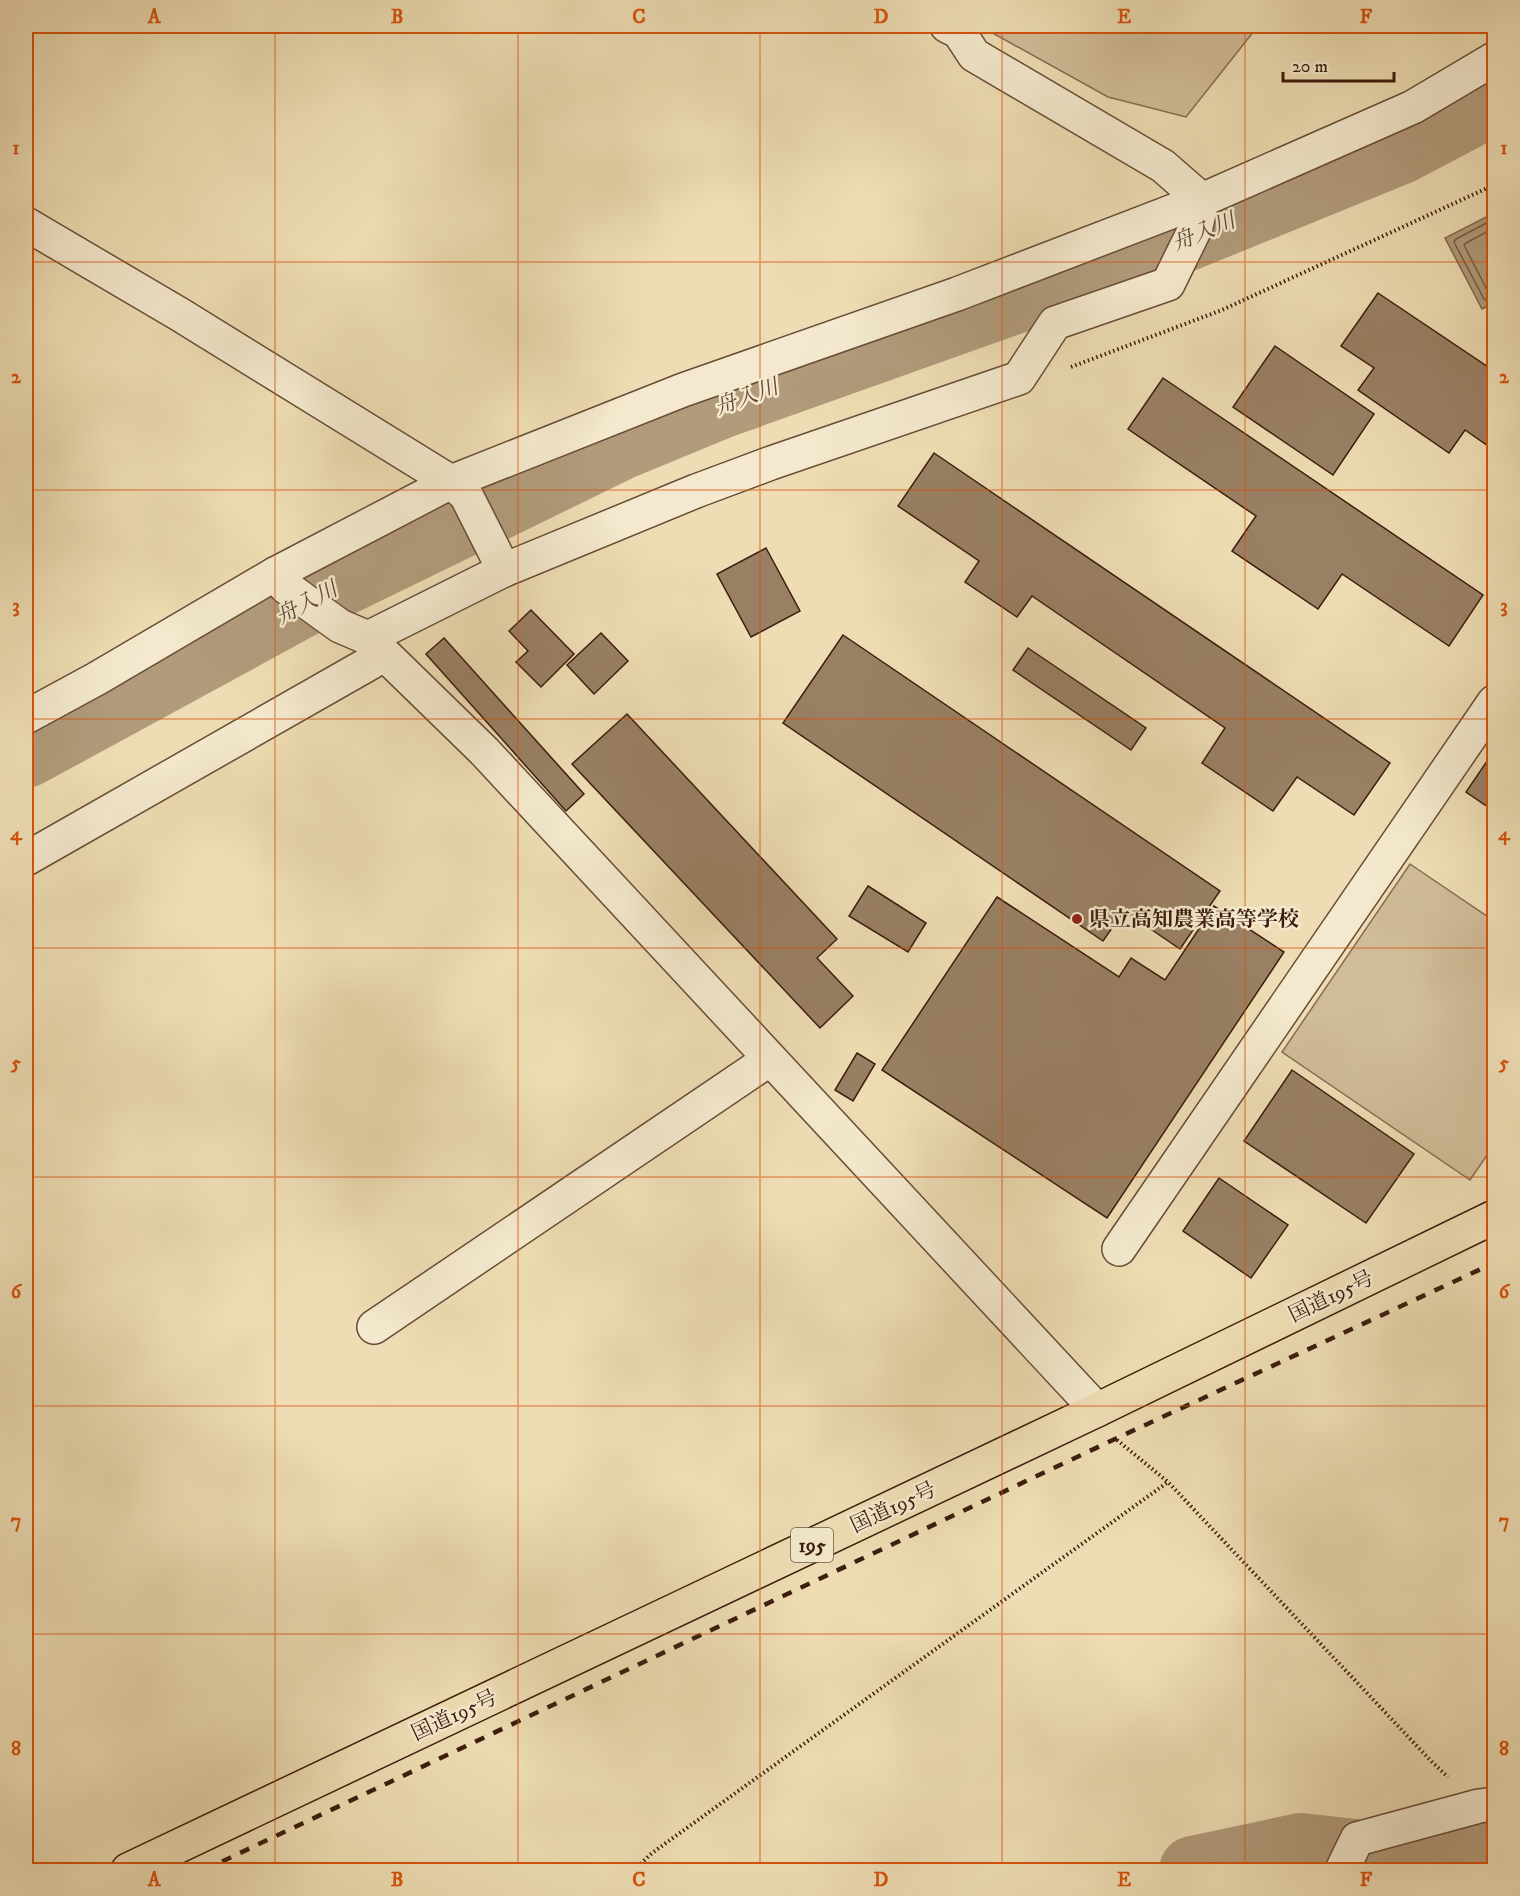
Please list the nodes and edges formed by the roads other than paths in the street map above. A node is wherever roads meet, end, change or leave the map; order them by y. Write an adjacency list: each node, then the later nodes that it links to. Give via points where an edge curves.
1 (947, 26): 3 (street, via 959,32 974,55 1163,166)
2 (1494, 59): 3 (street, via 1413,107)
3 (1199, 214): 5 (street, via 683,390); 6 (street, via 1168,284 1055,324 1019,378)
4 (26, 224): 5 (street)
5 (458, 488): 6 (street); 7 (street)
6 (498, 560): 8 (street)
7 (280, 581): 8 (street); 10 (street)
8 (364, 640): 11 (street); 12 (street, via 484,752)
9 (1494, 702): 14 (street)
10 (26, 717)
11 (26, 859)
12 (770, 1059): 15 (street); 16 (street)
13 (1494, 1217): 16 (highway, 国道195号 / 195)
14 (1119, 1249)
15 (374, 1327)
16 (1097, 1410): 18 (highway, 国道195号 / 195)
17 (1487, 1805): 19 (street, via 1357,1839)
18 (128, 1870)
19 (1342, 1870)

